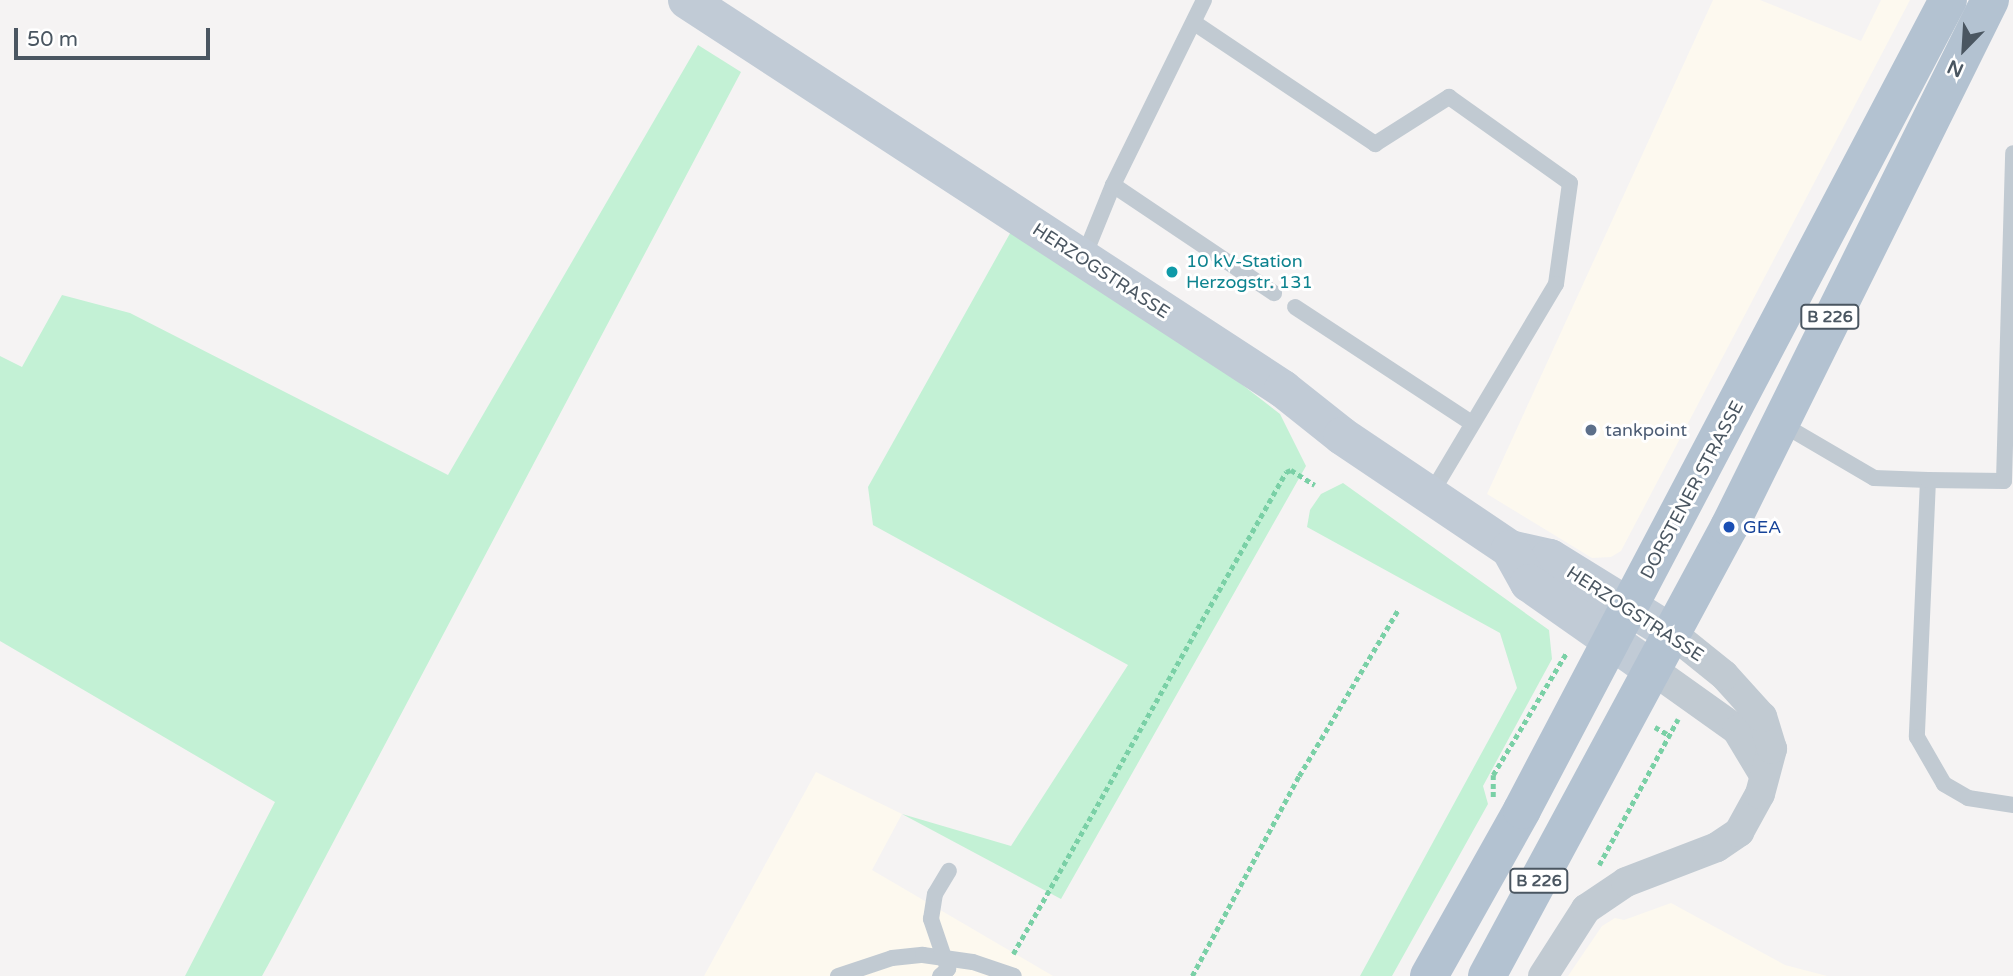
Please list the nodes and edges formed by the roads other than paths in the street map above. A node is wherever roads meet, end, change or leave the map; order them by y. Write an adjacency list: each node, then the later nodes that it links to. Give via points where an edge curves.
1 (687, 0): 8 (street, HERZOGSTRASSE)
2 (1203, 0): 5 (lane)
3 (1948, 0): 17 (main road, DORSTENER STRASSE / B 226)
4 (1990, 0): 12 (main road, B 226)
5 (1195, 24): 7 (lane); 11 (lane, via 1375,144 1449,97 1570,183 1556,284)
6 (2013, 153): 14 (lane)
7 (1114, 185): 8 (lane); 9 (lane)
8 (1083, 259): 15 (street, HERZOGSTRASSE, via 1283,389)
9 (1274, 293)
10 (1295, 307): 11 (lane)
11 (1471, 422): 15 (lane)
12 (1780, 423): 13 (lane, via 1874,478); 18 (main road, B 226)
13 (1928, 480): 14 (lane); 22 (lane, via 1917,737 1944,784 1968,798)
14 (2008, 481)
15 (1430, 495): 16 (street, HERZOGSTRASSE)
16 (1510, 549): 17 (street, HERZOGSTRASSE, via 1550,558); 19 (street, HERZOGSTRASSE, via 1529,583)
17 (1630, 608): 18 (street, HERZOGSTRASSE); 19 (main road, DORSTENER STRASSE / B 226)
18 (1673, 634): 20 (main road, B 226); 21 (street, HERZOGSTRASSE, via 1757,709 1772,749)
19 (1612, 641): 20 (street, HERZOGSTRASSE); 28 (main road, DORSTENER STRASSE / B 226)
20 (1653, 670): 21 (street, HERZOGSTRASSE, via 1737,730); 29 (main road, B 226)
21 (1764, 775): 30 (street, HERZOGSTRASSE, via 1755,806 1740,832 1717,847 1626,882 1598,900 1575,921)
22 (2013, 805)
23 (949, 871): 24 (lane, via 935,894 931,919)
24 (945, 957): 25 (lane); 26 (lane, via 892,957); 27 (lane, via 948,969)
25 (1009, 973)
26 (838, 976)
27 (940, 976)
28 (1429, 976)
29 (1487, 976)
30 (1543, 976)

